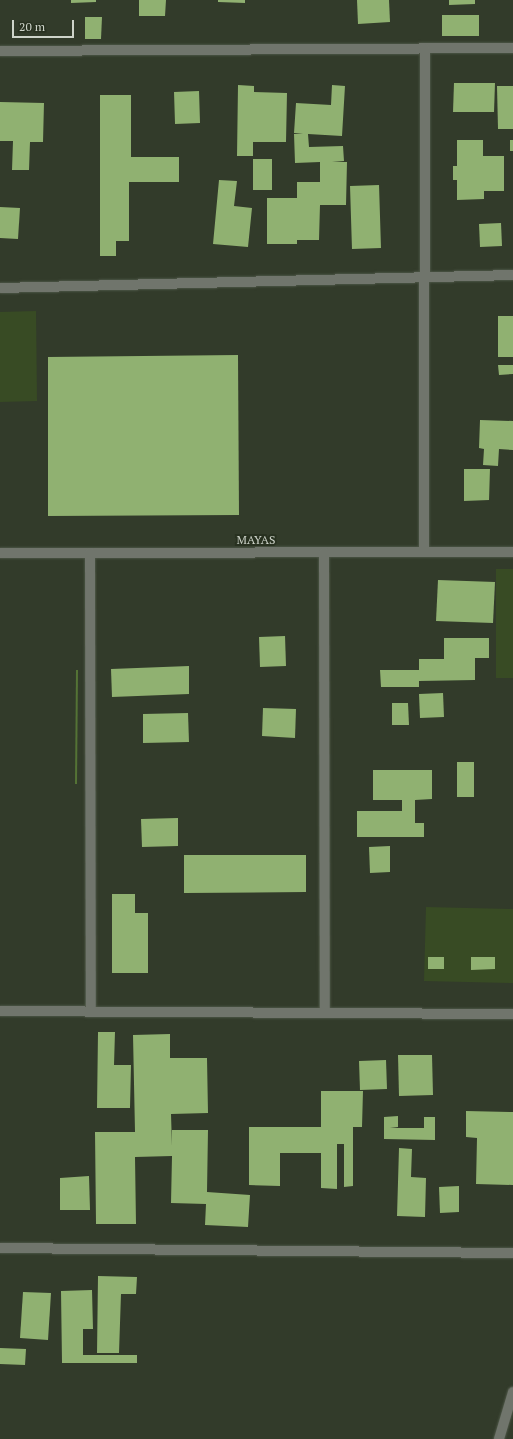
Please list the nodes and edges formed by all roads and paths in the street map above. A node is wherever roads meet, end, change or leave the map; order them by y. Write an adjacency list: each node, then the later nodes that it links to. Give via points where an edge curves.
1 (425, 48): 2 (street); 3 (street); 5 (street)
2 (513, 48)
3 (0, 51)
4 (513, 276): 5 (street)
5 (425, 278): 6 (street); 8 (street)
6 (0, 288)
7 (324, 552): 8 (street, MAYAS); 11 (street, MAYAS); 14 (street)
8 (424, 552): 9 (street, MAYAS)
9 (513, 552)
10 (0, 553): 11 (street, MAYAS)
11 (90, 553): 13 (street)
12 (0, 1011): 13 (street)
13 (91, 1012): 14 (street)
14 (325, 1013): 15 (street)
15 (513, 1014)
16 (0, 1248): 17 (street)
17 (513, 1253)
18 (513, 1392): 19 (street)
19 (508, 1426): 20 (street)
20 (499, 1439)

